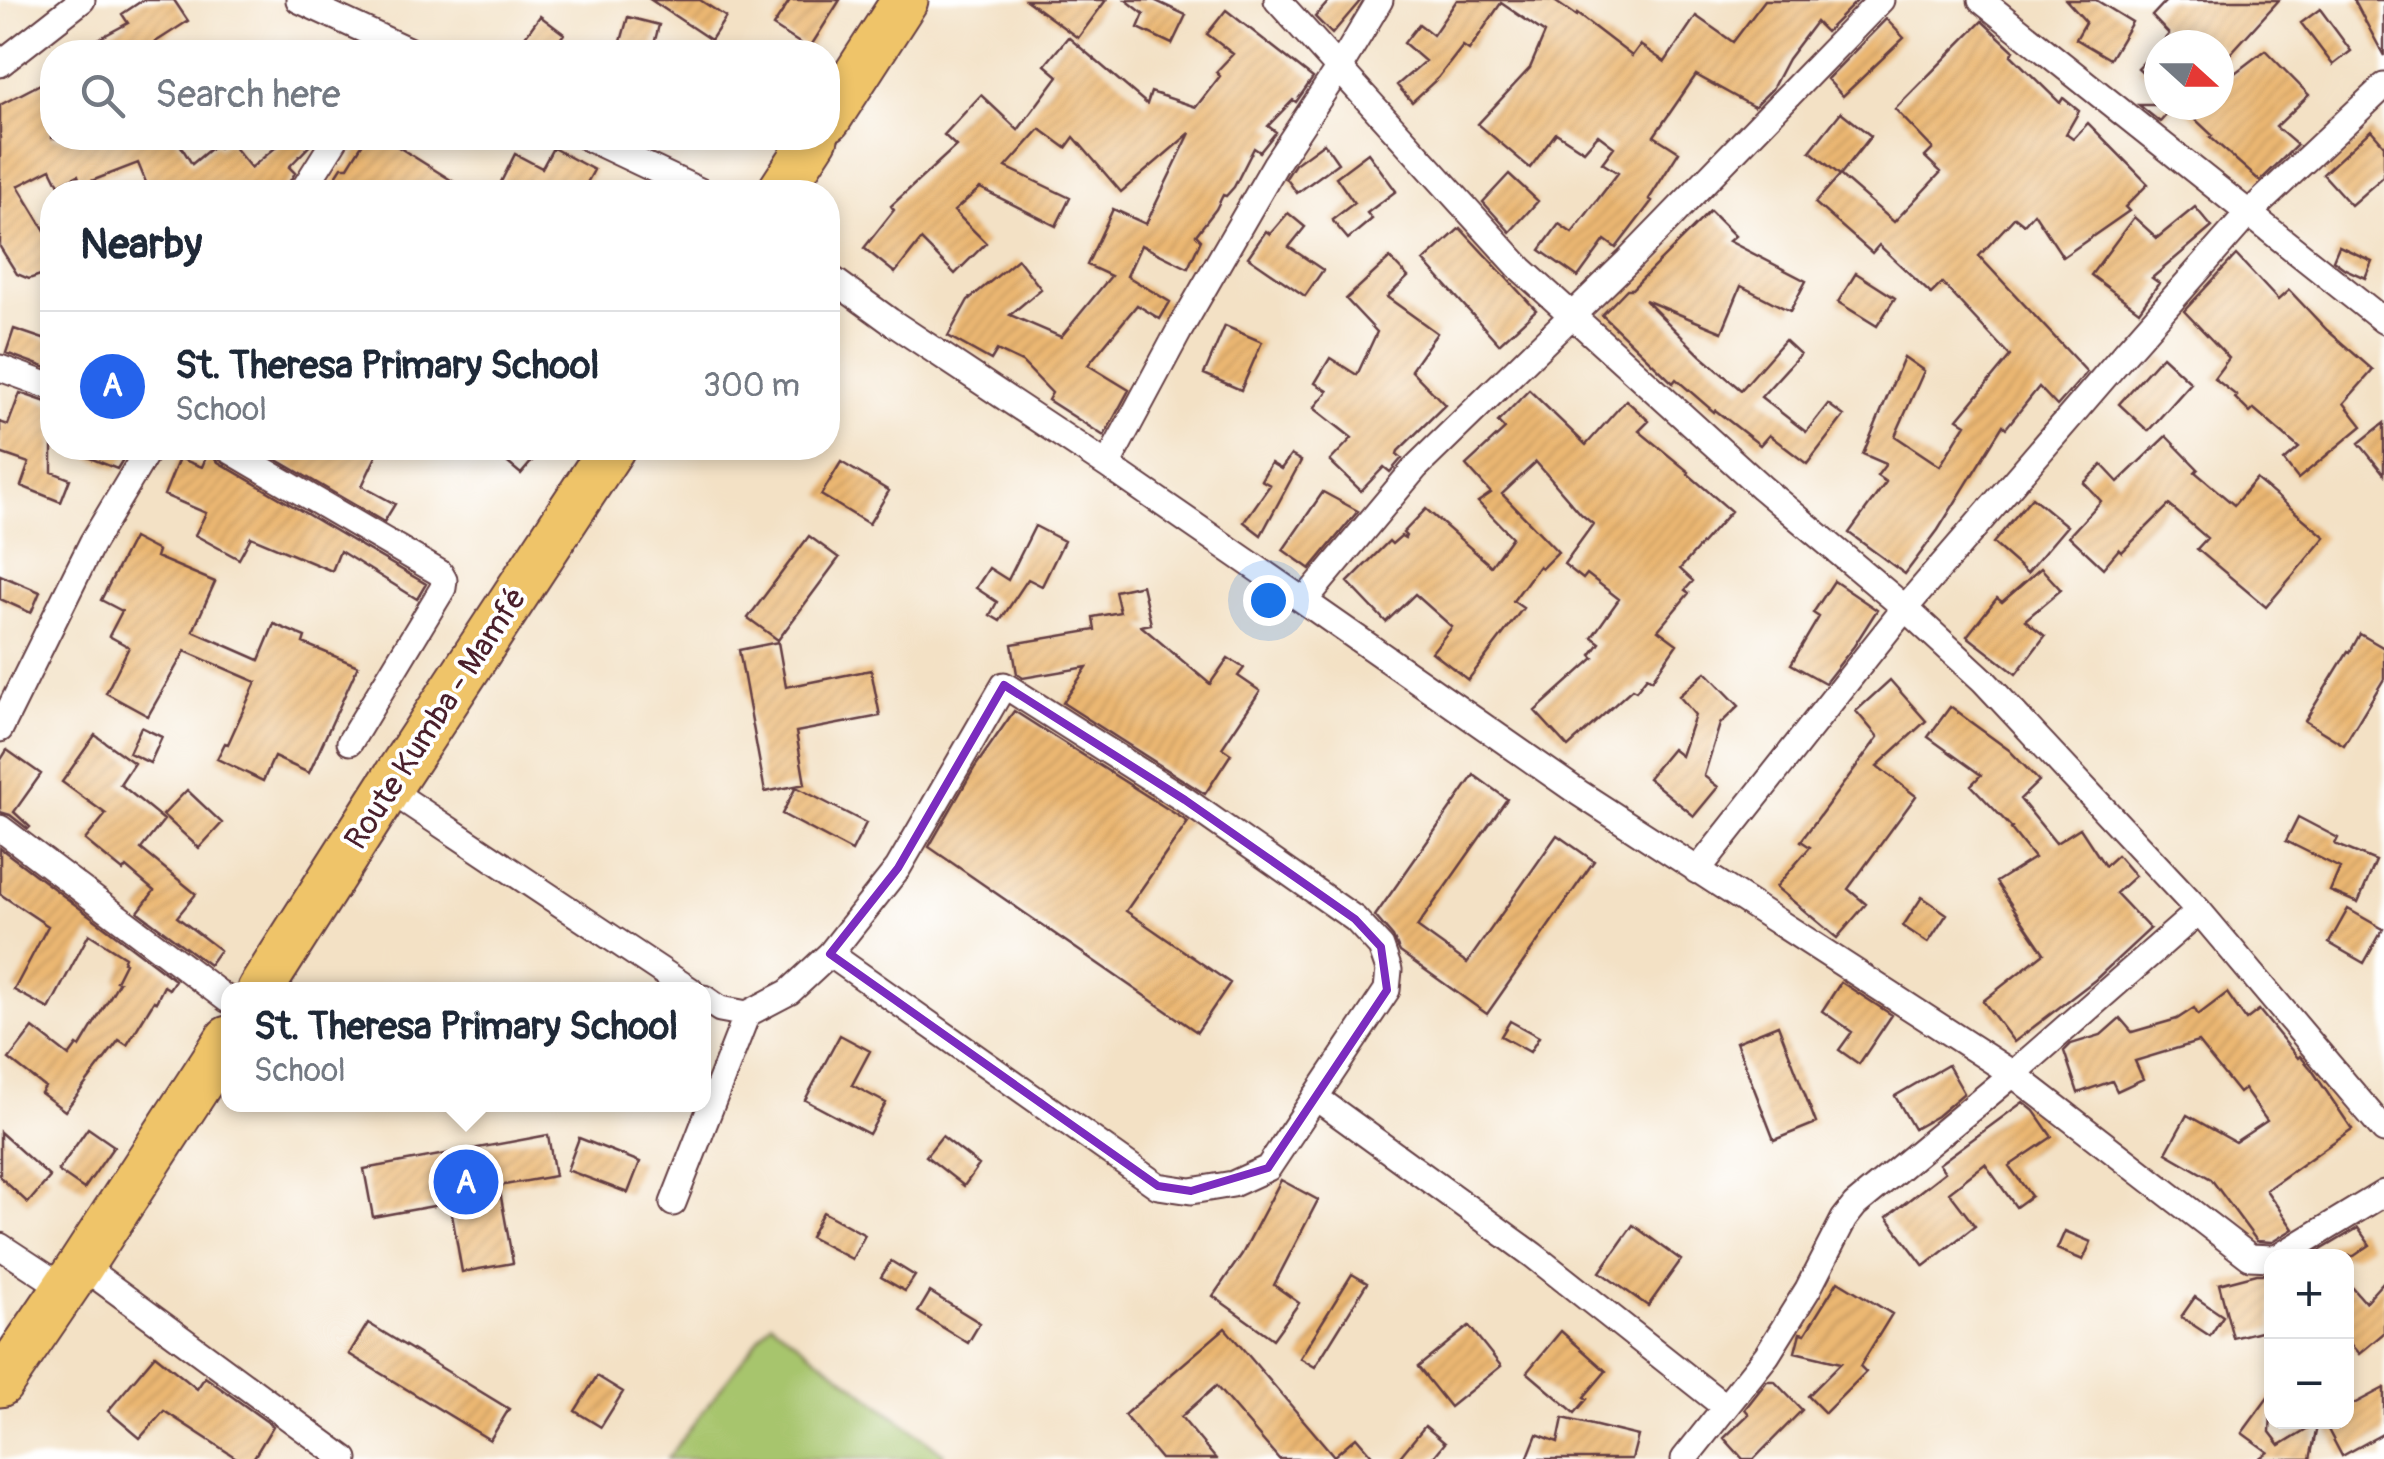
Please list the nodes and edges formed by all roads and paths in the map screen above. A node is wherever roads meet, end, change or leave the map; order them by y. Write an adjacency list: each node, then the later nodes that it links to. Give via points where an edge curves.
1 (82, 0): 9 (street)
2 (299, 0): 8 (street)
3 (905, 0): 12 (highway)
4 (1278, 0): 10 (street)
5 (1380, 0): 10 (street)
6 (1881, 0): 21 (street)
7 (1981, 0): 19 (street)
8 (378, 40)
9 (0, 64)
10 (1339, 68): 21 (street, via 1521,269); 28 (street, via 1275,165)
11 (2384, 86): 19 (street)
12 (840, 100)
13 (328, 150): 16 (street)
14 (613, 150): 17 (street)
15 (808, 150): 18 (highway)
16 (310, 180)
17 (677, 180)
18 (788, 180)
19 (2248, 214): 22 (street); 30 (street)
20 (840, 285): 28 (street)
21 (1572, 315): 29 (street, via 1416,466); 30 (street)
22 (2384, 321)
23 (0, 368): 24 (street)
24 (40, 382)
25 (142, 460): 31 (street, via 92,543)
26 (246, 460): 32 (street, via 444,580)
27 (604, 460): 33 (highway, Route Kumba - Mamfé)
28 (1107, 465): 29 (street)
29 (1304, 601): 35 (street)
30 (1905, 608): 35 (street); 36 (street, via 1983,680)
31 (0, 729)
32 (350, 742)
33 (388, 789): 38 (highway, Route Kumba - Mamfé); 39 (street)
34 (0, 828): 40 (street)
35 (1697, 871): 44 (street)
36 (2199, 911): 44 (street); 48 (street)
37 (830, 954): 42 (street, via 789,992); 45 (street, via 1158,1186 1191,1191 1233,1184 1268,1168); 45 (street, via 898,868 1004,686 1216,822 1356,919 1381,947 1387,990)
38 (265, 982)
39 (678, 982)
40 (221, 995)
41 (711, 1003): 42 (street)
42 (747, 1014): 46 (street)
43 (221, 1049): 54 (highway)
44 (2013, 1074): 53 (street, via 2250,1257); 56 (street, via 1856,1205 1767,1355)
45 (1315, 1097): 56 (street, via 1533,1255)
46 (711, 1106)
47 (709, 1112): 50 (street)
48 (2384, 1130)
49 (2384, 1193): 52 (street)
50 (673, 1203)
51 (0, 1246): 54 (street)
52 (2292, 1249)
53 (2264, 1258)
54 (72, 1277): 55 (highway); 57 (street)
55 (0, 1384)
56 (1726, 1407): 58 (street)
57 (346, 1459)
58 (1684, 1459)

